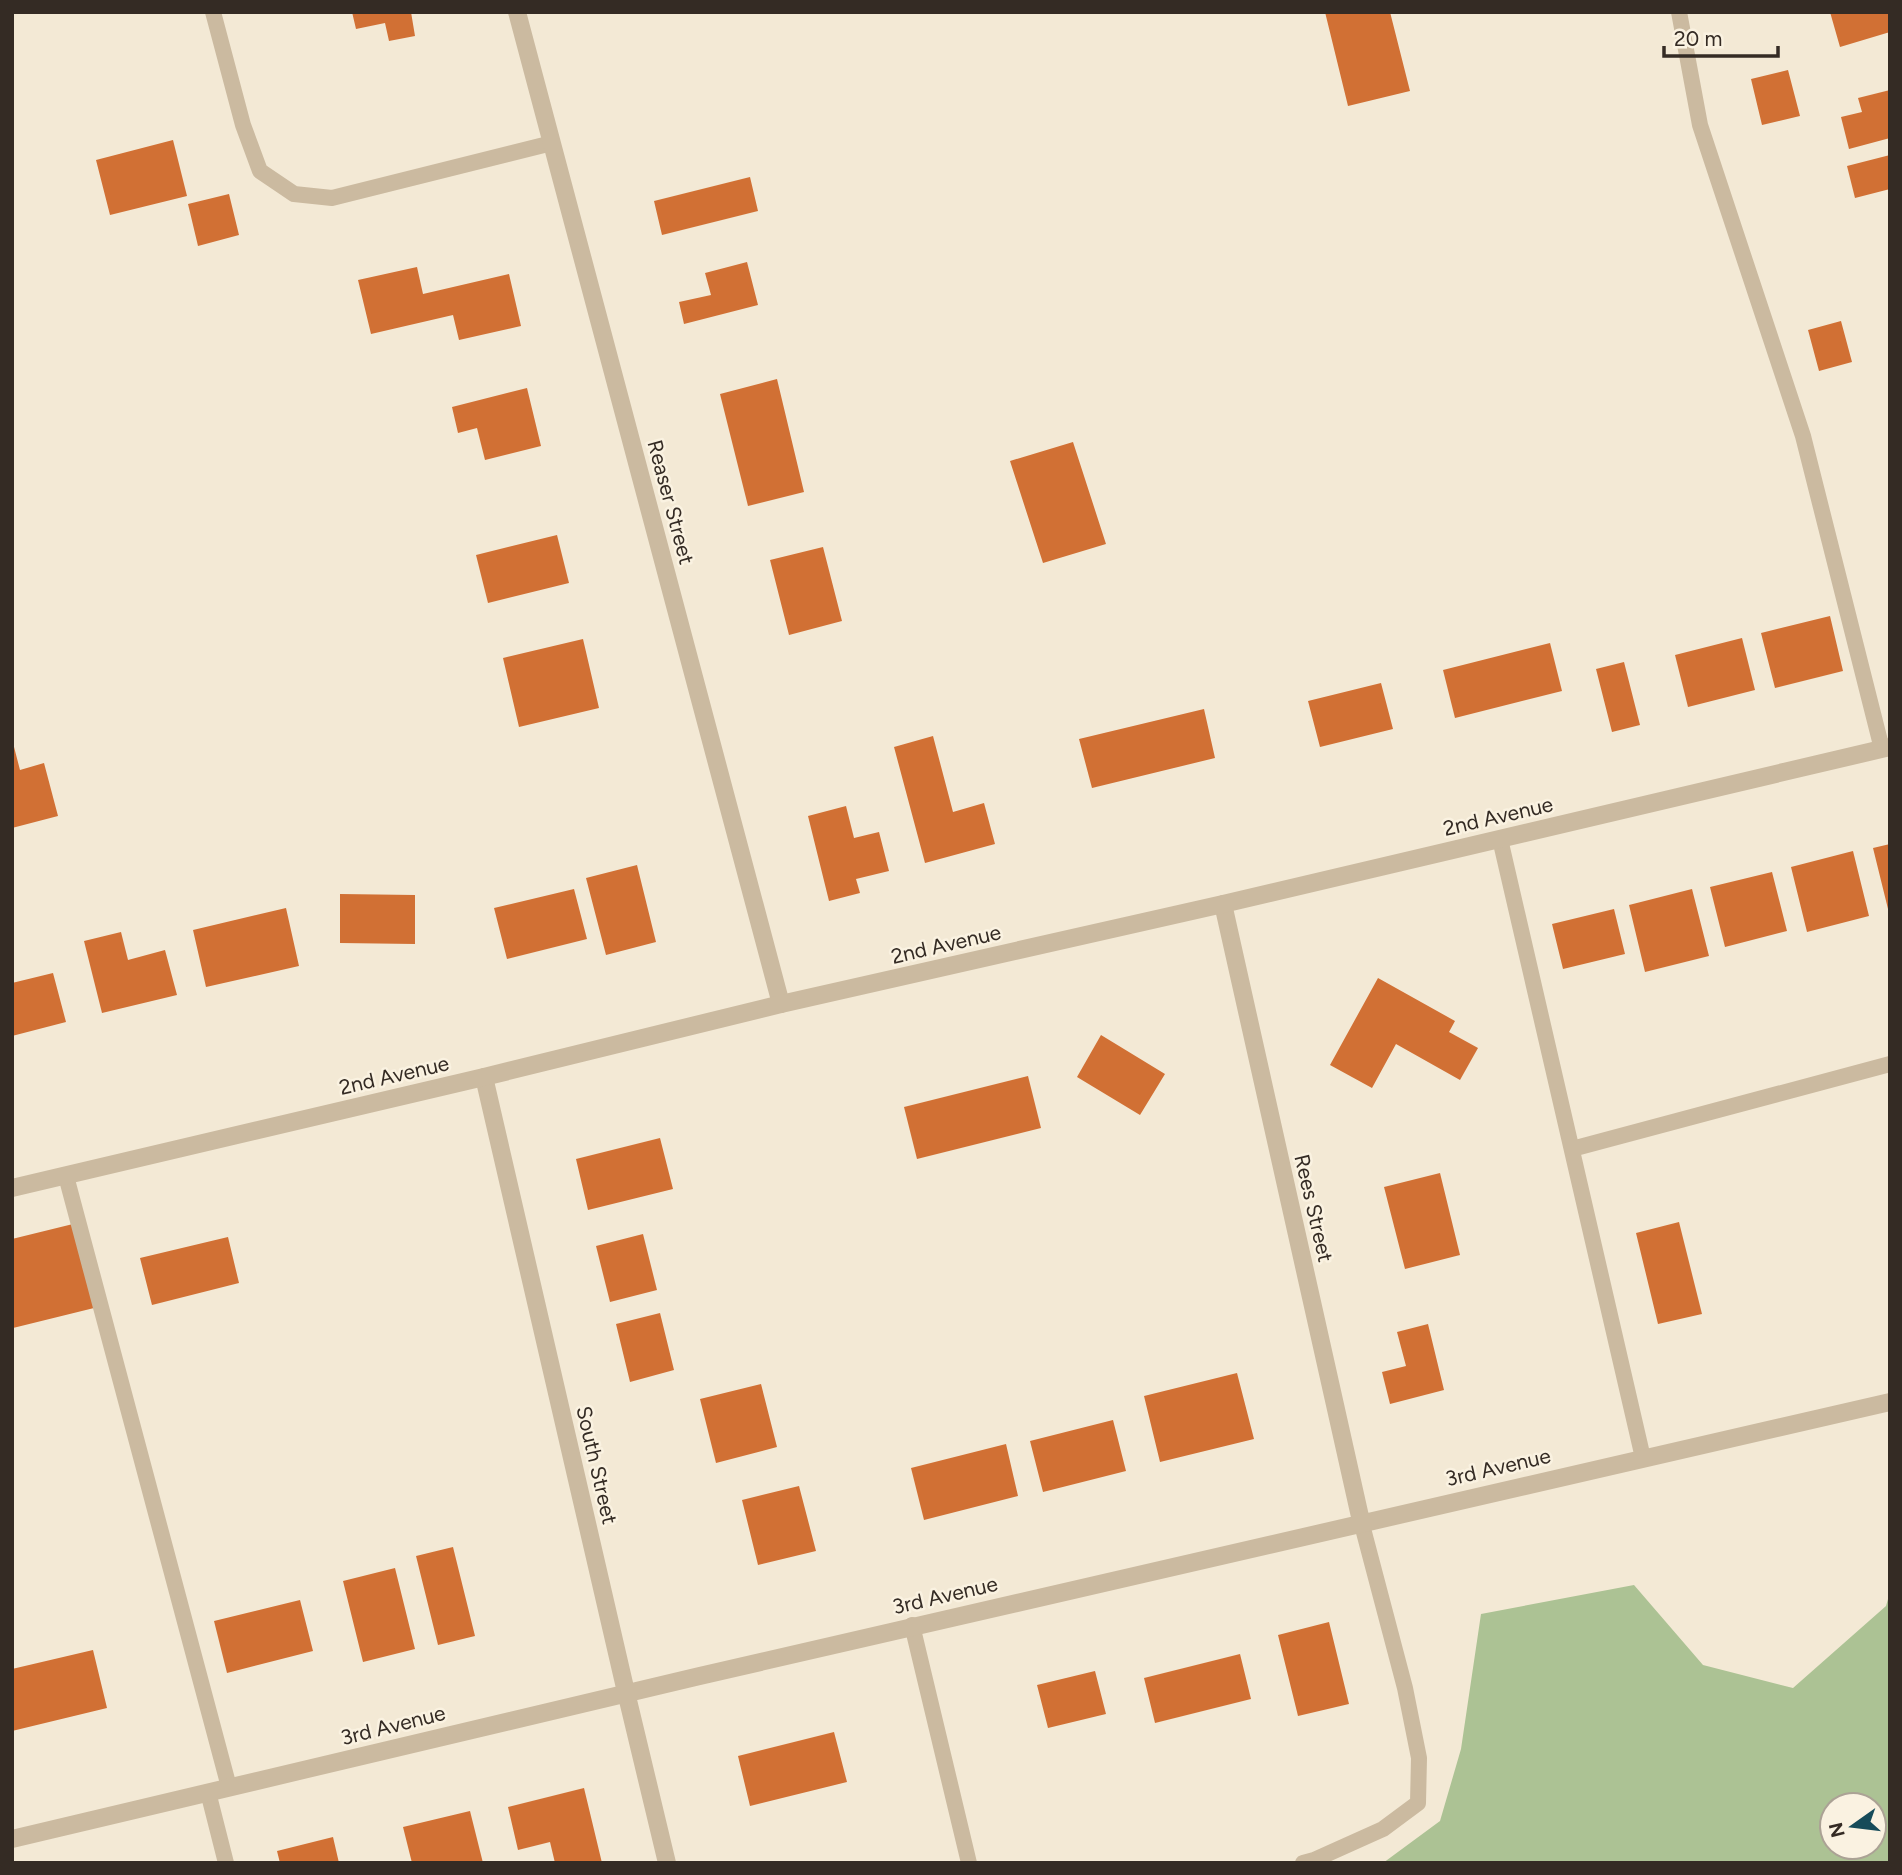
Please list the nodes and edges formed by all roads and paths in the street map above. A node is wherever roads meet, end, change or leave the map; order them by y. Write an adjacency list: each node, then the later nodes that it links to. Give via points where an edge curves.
1 (212, 12): 4 (lane, via 260,171 294,194 332,198)
2 (517, 12): 4 (street, Reaser Street)
3 (1679, 12): 5 (lane, via 1700,125 1803,436)
4 (552, 143): 8 (street, Reaser Street)
5 (1886, 748): 6 (street, 2nd Avenue)
6 (1500, 839): 7 (street, 2nd Avenue); 11 (lane)
7 (1223, 904): 8 (street, 2nd Avenue); 16 (street, Rees Street)
8 (781, 1004): 10 (street, 2nd Avenue)
9 (1890, 1064): 11 (lane)
10 (484, 1077): 12 (street, 2nd Avenue); 18 (street, South Street)
11 (1572, 1149): 15 (lane)
12 (66, 1175): 13 (street, 2nd Avenue); 19 (lane)
13 (12, 1188)
14 (1890, 1402): 15 (street, 3rd Avenue)
15 (1643, 1458): 16 (street, 3rd Avenue)
16 (1361, 1521): 17 (street, 3rd Avenue); 25 (lane, via 1405,1688 1419,1758 1418,1803 1383,1829)
17 (912, 1626): 18 (street, 3rd Avenue); 24 (lane)
18 (626, 1692): 19 (street, 3rd Avenue); 23 (street, South Street)
19 (229, 1787): 20 (street, 3rd Avenue)
20 (208, 1792): 21 (street, 3rd Avenue); 22 (lane)
21 (12, 1839)
22 (226, 1863)
23 (667, 1863)
24 (969, 1863)
25 (1303, 1863)

